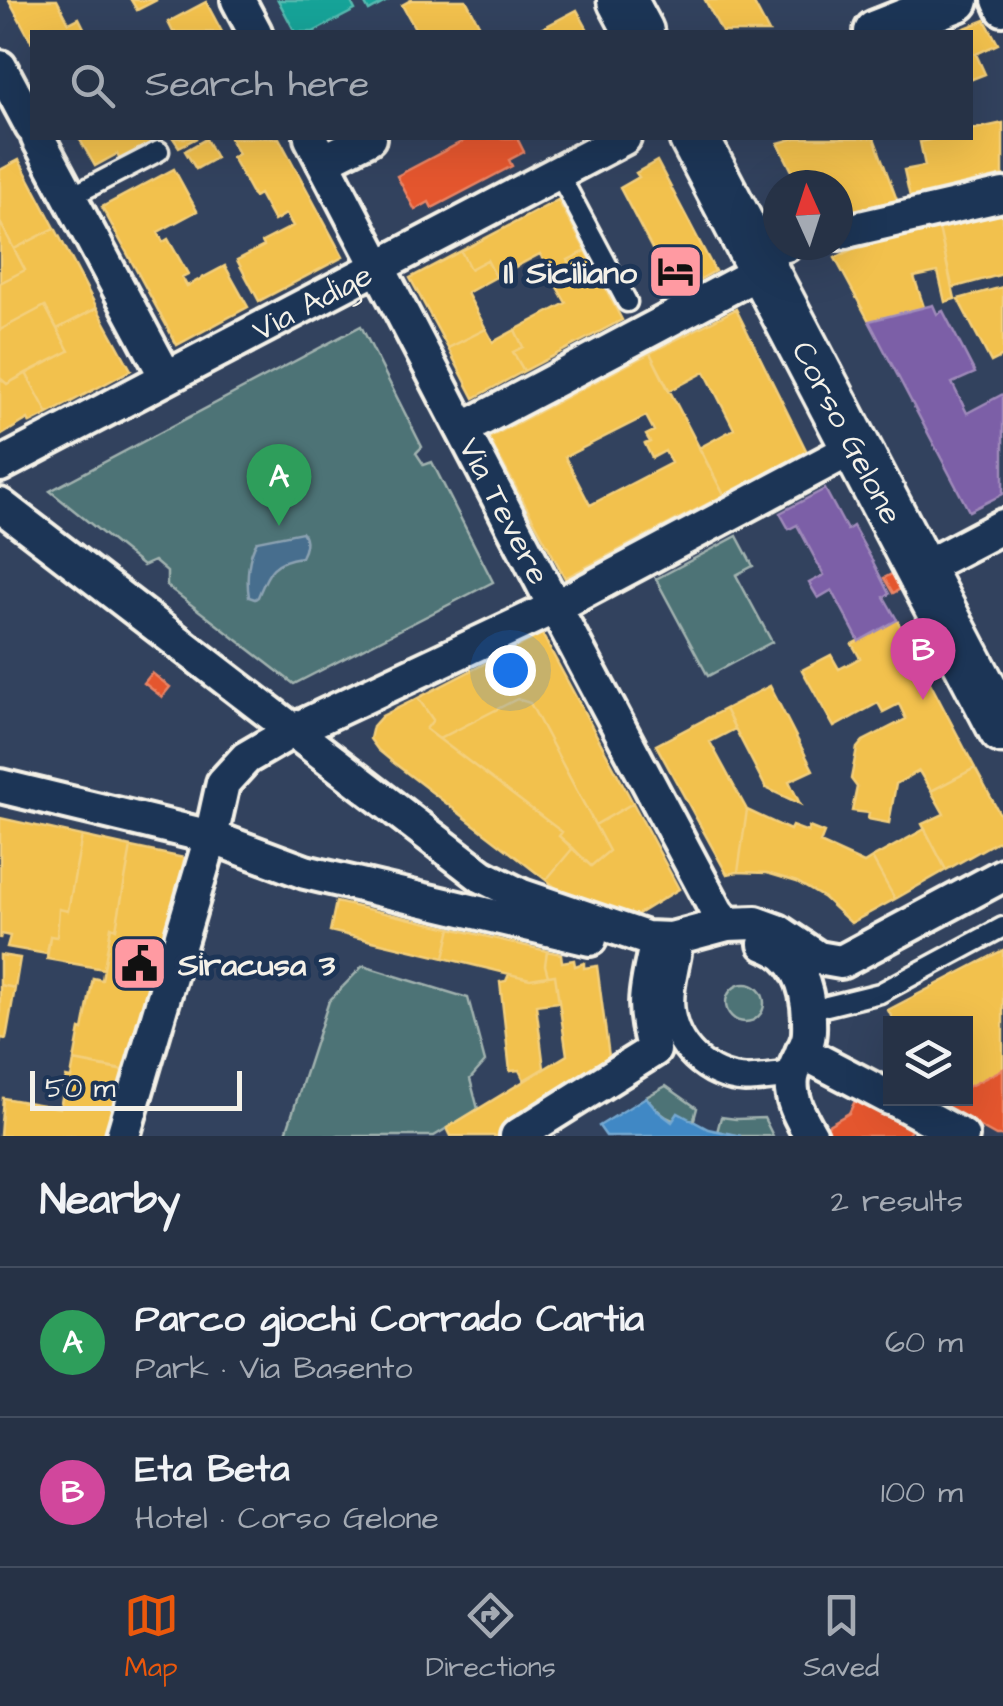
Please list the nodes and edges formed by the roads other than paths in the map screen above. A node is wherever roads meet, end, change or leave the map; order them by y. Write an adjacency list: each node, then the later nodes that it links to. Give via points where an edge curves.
1 (238, 0): 7 (street)
2 (622, 0): 8 (main road)
3 (654, 0): 9 (main road)
4 (957, 0): 10 (street)
5 (999, 0): 6 (street)
6 (1003, 9)
7 (254, 30)
8 (638, 30)
9 (670, 30)
10 (881, 30)
11 (0, 66): 12 (street)
12 (25, 94)
13 (39, 140): 22 (street)
14 (360, 140): 18 (street)
15 (620, 140): 20 (street, Via Adige)
16 (696, 140): 24 (main road, Corso Gelone)
17 (727, 140): 23 (main road, Corso Gelone)
18 (317, 150): 29 (street, Via Tevere)
19 (158, 151): 22 (lane)
20 (558, 172): 29 (street, Via Adige); 30 (lane)
21 (1003, 195): 25 (street)
22 (70, 197): 31 (street)
23 (763, 217)
24 (763, 229)
25 (853, 230)
26 (763, 258): 32 (street)
27 (782, 260): 33 (main road, Corso Gelone)
28 (784, 260): 37 (main road, Corso Gelone)
29 (379, 266): 31 (street, Via Adige); 32 (street, Via Tevere)
30 (627, 302)
31 (166, 377): 34 (street, Via Adige)
32 (462, 430): 38 (street, Via Tevere)
33 (855, 447): 38 (street); 41 (main road, Corso Gelone)
34 (0, 465)
35 (0, 505): 40 (street)
36 (1003, 526): 37 (street)
37 (944, 557): 39 (main road, Corso Gelone)
38 (555, 607): 40 (street); 47 (street, Via Tevere)
39 (1003, 672)
40 (294, 730): 43 (street, via 246,758 223,782); 45 (street)
41 (1003, 730)
42 (0, 786): 43 (street)
43 (211, 837): 46 (street, via 305,872); 56 (street)
44 (1003, 875): 50 (street)
45 (496, 883): 46 (street, via 492,902); 47 (street, via 646,938 671,940)
46 (478, 913): 49 (street)
47 (727, 924): 50 (street, via 778,930 818,958)
48 (1003, 928): 51 (lane, via 880,993)
49 (666, 953): 52 (street, via 676,1030 700,1063 745,1079); 52 (street, via 753,940 792,961 808,999); 57 (street, via 645,994 654,1050)
50 (853, 956): 51 (street, via 832,974)
51 (828, 1006): 52 (street)
52 (801, 1055): 53 (street); 55 (street, via 793,1097)
53 (883, 1094)
54 (906, 1106): 58 (street)
55 (810, 1135)
56 (123, 1136)
57 (517, 1136)
58 (962, 1136)

